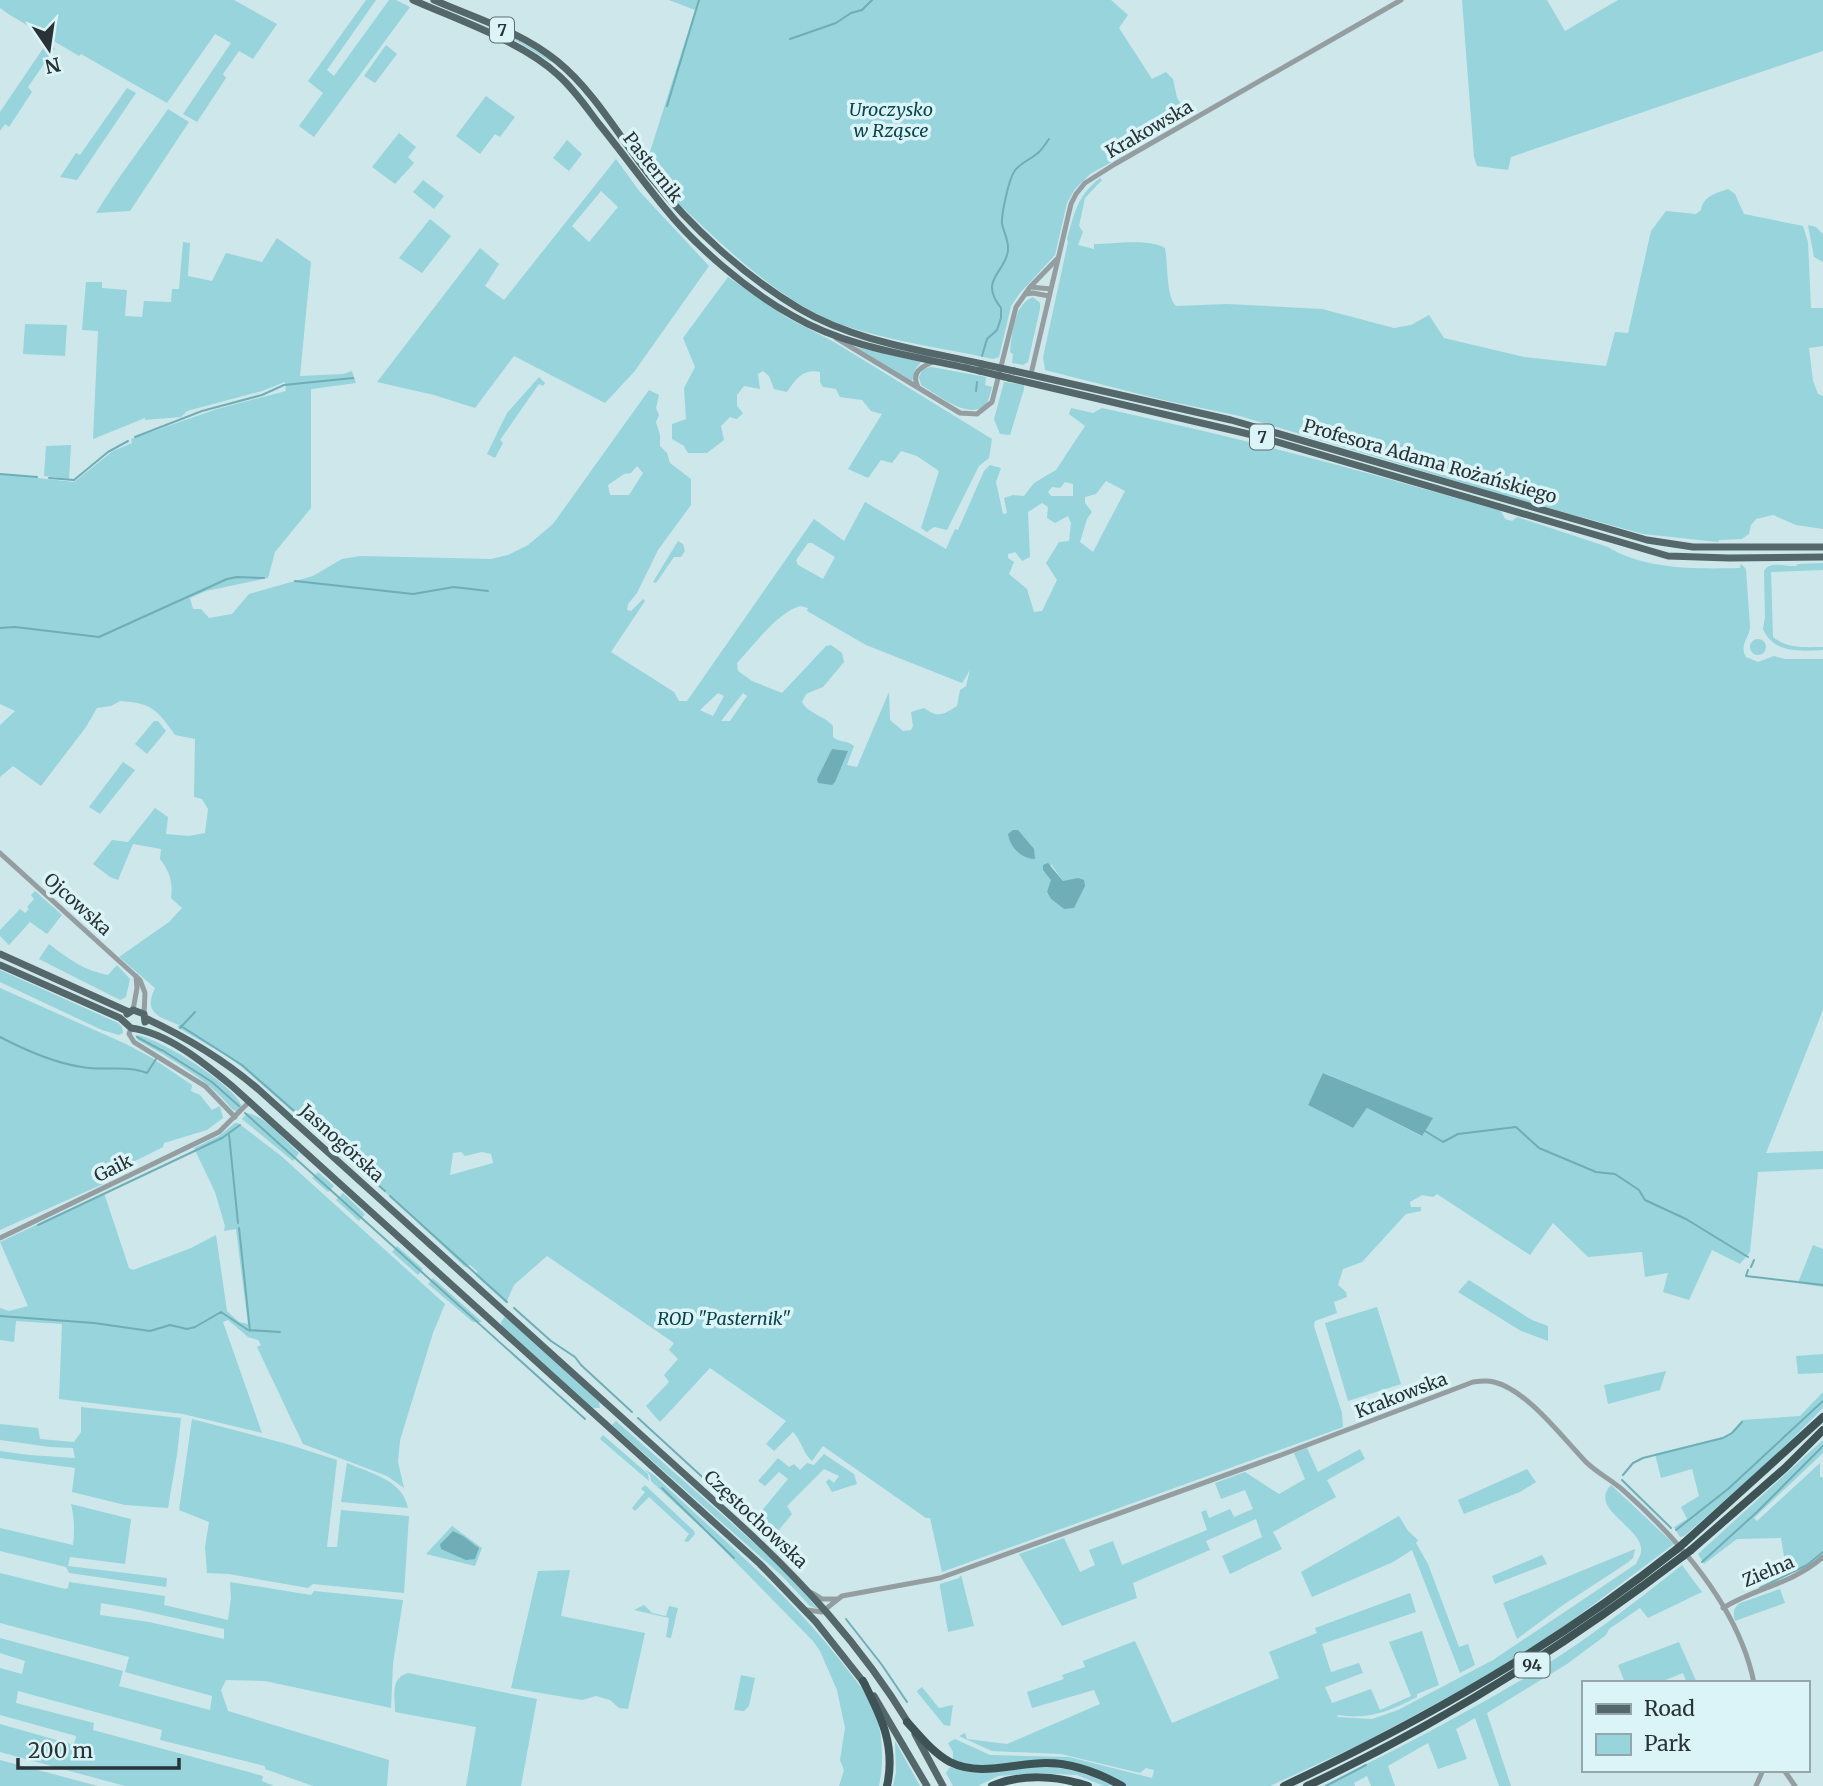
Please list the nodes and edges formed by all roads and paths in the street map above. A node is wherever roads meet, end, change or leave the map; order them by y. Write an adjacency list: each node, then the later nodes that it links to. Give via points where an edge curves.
1 (413, 0): 5 (main road, Pasternik / 7, via 523,50 560,76 675,220)
2 (434, 0): 4 (main road, Pasternik / 7, via 514,35 556,60 663,191)
3 (1401, 0): 6 (street, Krakowska, via 1091,178 1074,197)
4 (720, 248): 5 (main road, via 720,256); 11 (main road, Pasternik / 7, via 797,307)
5 (712, 256): 10 (main road, Pasternik / 7, via 793,317)
6 (1058, 258): 7 (street); 8 (street, Krakowska)
7 (1030, 287): 8 (street); 9 (street)
8 (1050, 292): 9 (street); 16 (street, Krakowska)
9 (1023, 296): 17 (street, via 1012,314 992,402 985,410 960,413)
10 (830, 334): 12 (main road, Pasternik / 7); 17 (street)
11 (868, 337): 14 (main road, Profesora Adama Rożańskiego / 7)
12 (873, 347): 13 (main road, Profesora Adama Rożańskiego / 7)
13 (938, 361): 14 (main road, Profesora Adama Rożańskiego / 7); 17 (street, via 917,372)
14 (981, 368): 15 (main road, Profesora Adama Rożańskiego / 7, bridge)
15 (1012, 374): 16 (main road, Profesora Adama Rożańskiego / 7); 19 (main road, Profesora Adama Rożańskiego / 7, via 1244,432 1668,556)
16 (1031, 374): 18 (main road, Profesora Adama Rożańskiego / 7, via 1244,424 1647,541 1693,547)
17 (920, 390)
18 (1823, 547)
19 (1823, 557)
20 (0, 853): 23 (street, Ojcowska)
21 (0, 954): 24 (main road)
22 (0, 965): 26 (main road, Jasnogórska)
23 (136, 976): 24 (street); 25 (street, via 144,986)
24 (131, 1011): 25 (main road, Jasnogórska); 26 (main road)
25 (144, 1016): 26 (main road, via 144,1025); 29 (main road, Jasnogórska, via 241,1074)
26 (132, 1026): 27 (main road, Jasnogórska, via 198,1060); 28 (street, via 129,1034 134,1042 205,1086)
27 (250, 1101): 28 (street, Gaik); 30 (main road, Jasnogórska)
28 (235, 1118): 31 (street, Gaik, via 209,1137)
29 (381, 1199): 30 (main road); 32 (main road, Jasnogórska)
30 (370, 1210): 33 (main road, Jasnogórska)
31 (0, 1238)
32 (505, 1311): 37 (main road, Częstochowska)
33 (494, 1323): 39 (main road, Częstochowska)
34 (1823, 1417): 51 (highway, 94, bridge, via 1684,1543 1570,1628 1420,1719)
35 (1823, 1430): 52 (highway, 94, bridge, via 1691,1550 1600,1620 1433,1723)
36 (1823, 1557): 40 (street, Zielna, via 1798,1575)
37 (810, 1592): 38 (street, via 822,1599); 41 (main road, Częstochowska)
38 (838, 1599): 40 (street, Krakowska, via 936,1579 1487,1380 1517,1392 1588,1464 1623,1490 1677,1542); 41 (street)
39 (802, 1606): 41 (street, via 816,1613); 42 (main road, Częstochowska)
40 (1723, 1608): 43 (street, Krakowska, via 1748,1657)
41 (826, 1610): 44 (main road, Częstochowska, via 860,1651)
42 (863, 1681): 45 (highway, via 889,1739); 46 (main road, Częstochowska)
43 (1754, 1681)
44 (907, 1722): 47 (main road, Częstochowska); 50 (highway, via 934,1751 964,1767 1065,1765)
45 (887, 1786)
46 (927, 1786)
47 (943, 1786)
48 (992, 1786): 49 (highway, via 1033,1778)
49 (1088, 1786)
50 (1122, 1786)
51 (1284, 1786)
52 (1307, 1786)

